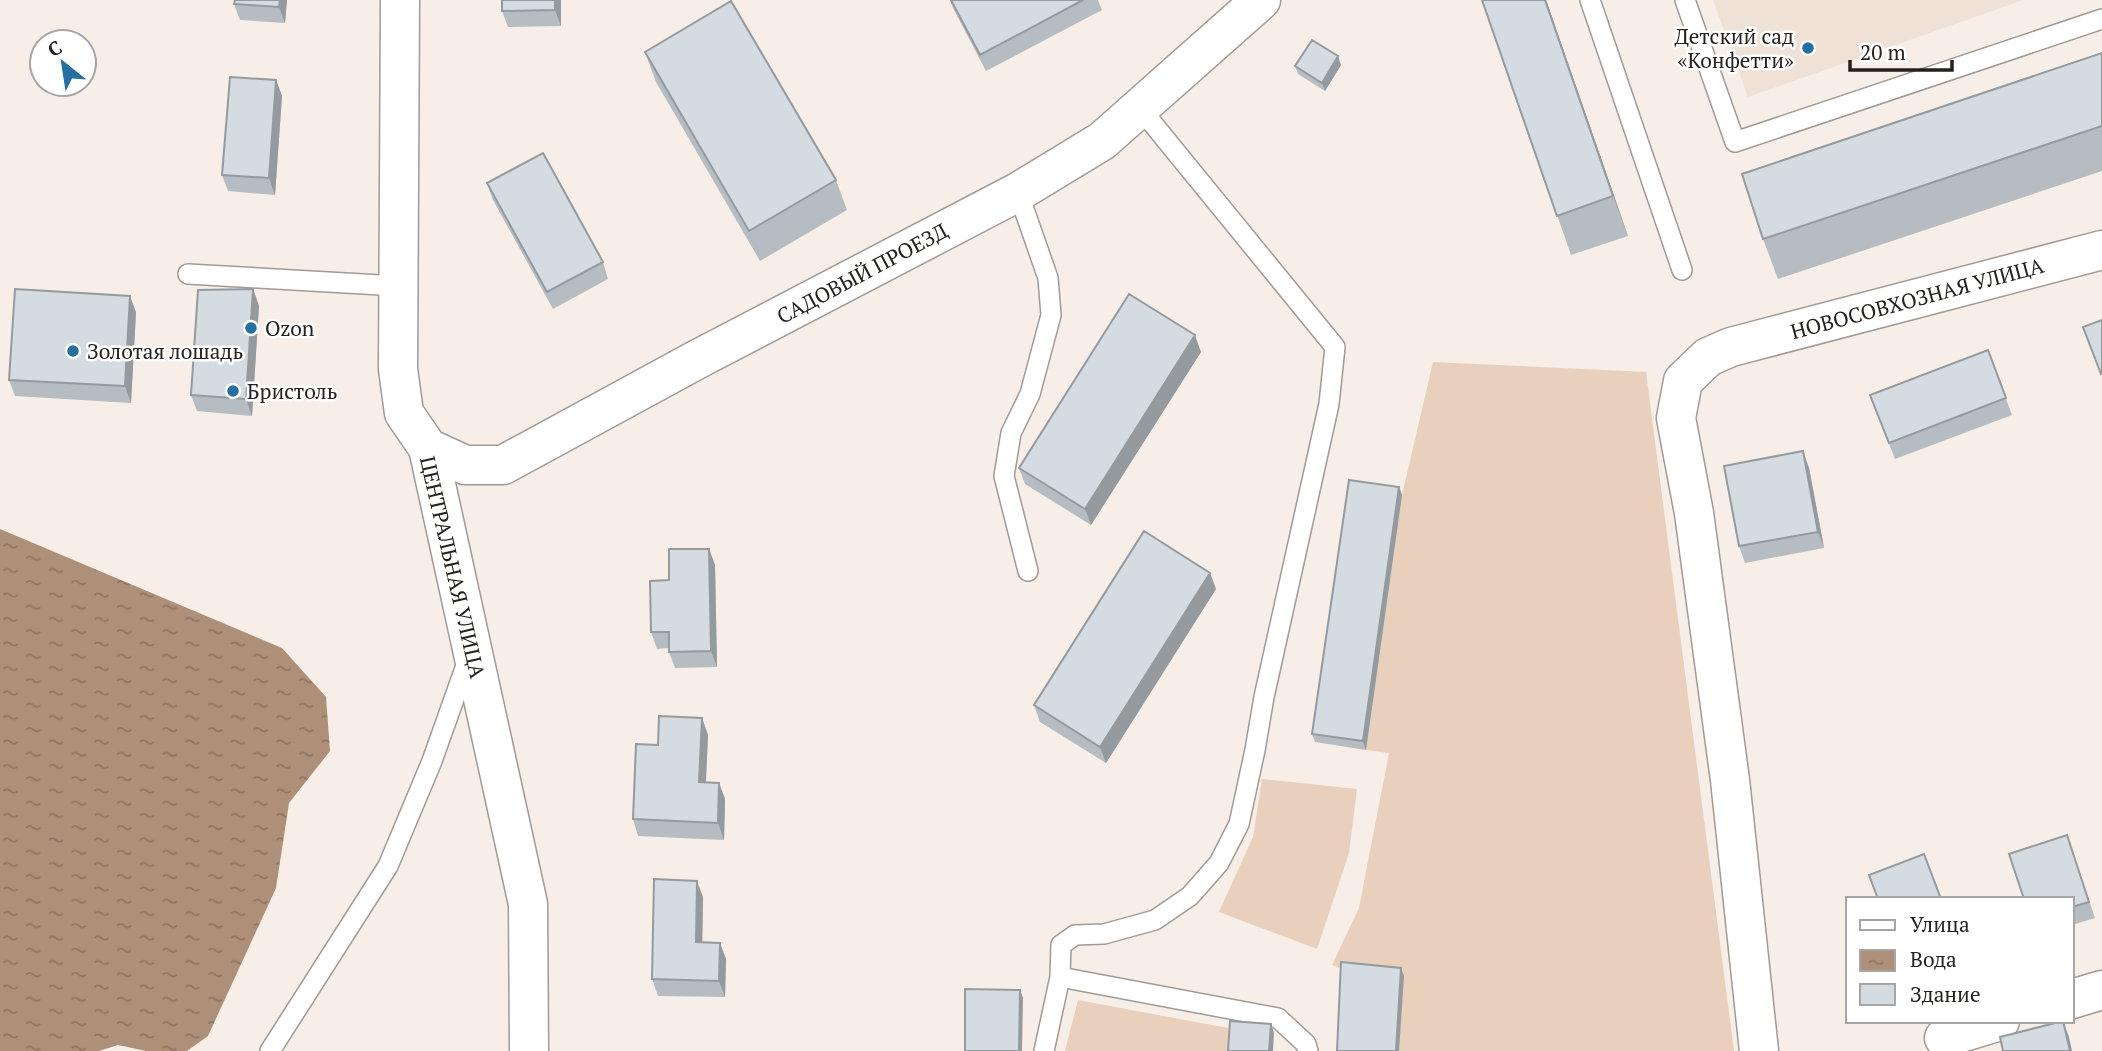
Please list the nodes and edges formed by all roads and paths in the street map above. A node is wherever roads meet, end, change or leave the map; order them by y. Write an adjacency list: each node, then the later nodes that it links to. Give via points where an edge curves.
1 (400, 0): 11 (street, ЦЕНТРАЛЬНАЯ УЛИЦА)
2 (1261, 0): 6 (street, САДОВЫЙ ПРОЕЗД)
3 (1590, 0): 9 (lane)
4 (1685, 0): 5 (lane, via 1735,142)
5 (2102, 19)
6 (1140, 108): 7 (street, САДОВЫЙ ПРОЕЗД, via 1102,141); 15 (lane, via 1335,347 1329,404 1239,824 1219,863 1190,896 1155,920 1104,934 1075,935 1061,945)
7 (1018, 192): 12 (street, САДОВЫЙ ПРОЕЗД, via 503,465 465,466); 13 (lane, via 1048,278 1051,316 1030,394 1011,432 1004,476)
8 (2102, 250): 24 (street, НОВОСОВХОЗНАЯ УЛИЦА, via 1731,347 1708,356 1683,381 1676,418 1694,513 1730,780)
9 (1682, 270)
10 (188, 274): 11 (lane)
11 (398, 286): 12 (street, ЦЕНТРАЛЬНАЯ УЛИЦА, via 398,369 404,412)
12 (428, 448): 14 (street, ЦЕНТРАЛЬНАЯ УЛИЦА)
13 (1028, 571)
14 (472, 648): 20 (lane, via 388,866); 21 (street, ЦЕНТРАЛЬНАЯ УЛИЦА, via 528,904)
15 (1060, 977): 22 (lane); 23 (lane, via 1278,1018)
16 (2102, 990): 17 (street)
17 (2074, 998)
18 (1993, 1023): 19 (street)
19 (1944, 1038)
20 (270, 1051)
21 (529, 1051)
22 (1044, 1051)
23 (1308, 1051)
24 (1759, 1051)

